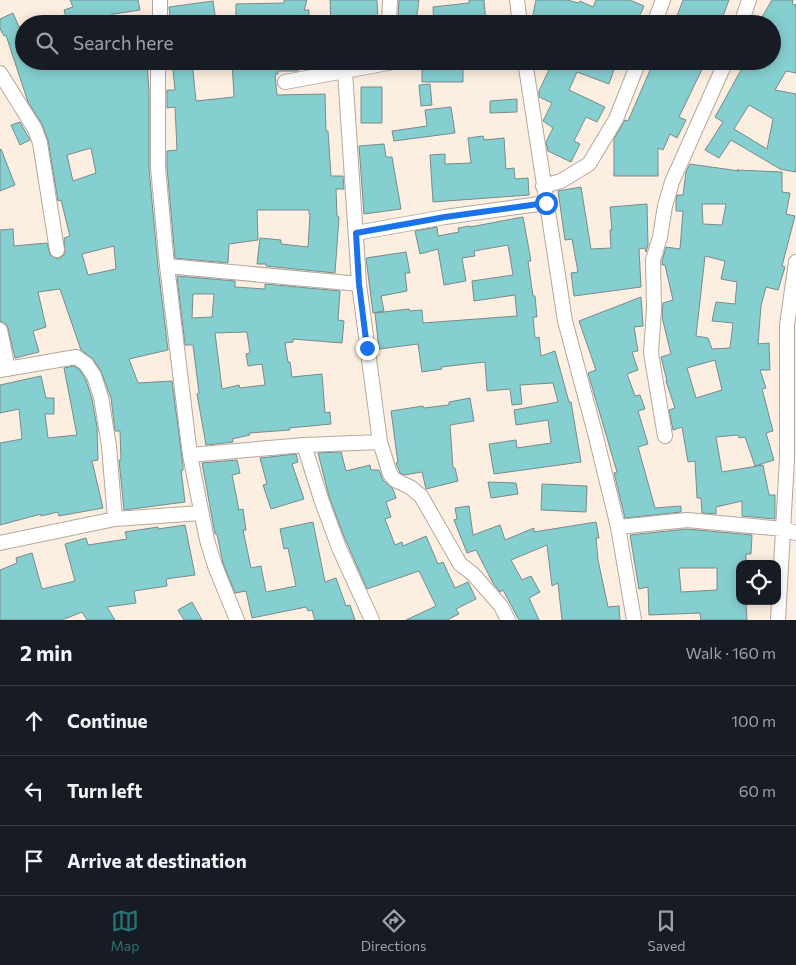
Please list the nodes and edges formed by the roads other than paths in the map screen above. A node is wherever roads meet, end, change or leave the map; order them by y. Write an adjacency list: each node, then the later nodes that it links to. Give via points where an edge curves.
1 (160, 0): 6 (street)
2 (390, 0): 7 (street)
3 (517, 0): 8 (street)
4 (663, 0): 9 (street)
5 (749, 0): 10 (street)
6 (160, 15)
7 (389, 15)
8 (519, 15)
9 (657, 15)
10 (744, 15)
11 (158, 70): 24 (street, via 157,149)
12 (354, 70): 16 (street)
13 (526, 70): 19 (street)
14 (635, 70): 19 (street, via 616,120 589,164 561,181)
15 (722, 70): 28 (street, via 672,182 653,260 651,353)
16 (345, 72): 18 (street); 21 (street)
17 (0, 73): 22 (street, via 35,128 40,143)
18 (285, 82)
19 (544, 186): 20 (street)
20 (546, 203): 21 (street); 34 (street, via 565,321)
21 (356, 233): 25 (street)
22 (57, 250)
23 (796, 262): 35 (street, via 787,325)
24 (167, 266): 25 (street); 31 (street)
25 (359, 284): 29 (street)
26 (0, 330): 27 (street)
27 (4, 370): 33 (street, via 76,357 86,364 101,397)
28 (664, 436)
29 (380, 442): 30 (street); 39 (street, via 390,474 421,496 460,564 501,606)
30 (304, 445): 31 (street); 38 (street, via 339,548)
31 (190, 456): 32 (street)
32 (202, 513): 33 (street); 37 (street, via 206,540)
33 (115, 519): 36 (street)
34 (618, 527): 35 (street, via 687,520); 40 (street)
35 (790, 531): 41 (street)
36 (0, 543)
37 (238, 620)
38 (372, 620)
39 (508, 620)
40 (634, 620)
41 (778, 620)

